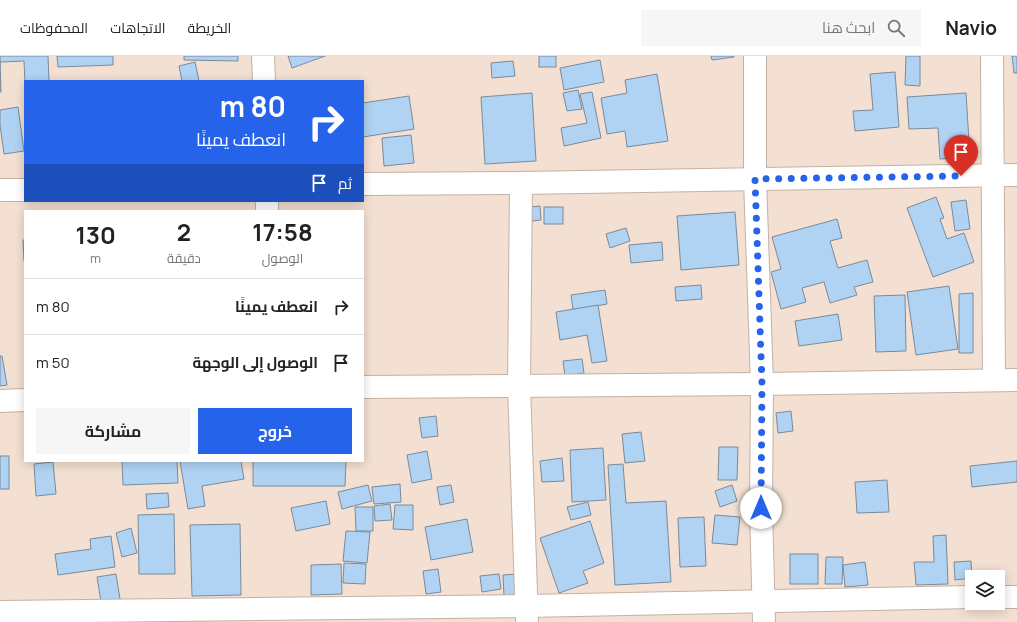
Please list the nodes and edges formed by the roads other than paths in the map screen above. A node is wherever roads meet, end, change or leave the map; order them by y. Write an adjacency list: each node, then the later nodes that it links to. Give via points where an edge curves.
1 (263, 56): 4 (street)
2 (755, 56): 7 (street)
3 (992, 56): 5 (street)
4 (264, 80)
5 (992, 175): 6 (street); 7 (street); 12 (street)
6 (1017, 175)
7 (755, 179): 8 (street); 14 (street)
8 (521, 183): 9 (street); 15 (street)
9 (364, 184)
10 (0, 190): 11 (street)
11 (24, 190)
12 (994, 380): 13 (street); 14 (street)
13 (1017, 380)
14 (762, 384): 15 (street); 23 (street, via 761,508)
15 (519, 386): 16 (street); 24 (street)
16 (364, 387)
17 (24, 400): 18 (street)
18 (0, 401)
19 (1005, 597): 20 (street)
20 (1017, 597)
21 (965, 598): 23 (street)
22 (0, 612): 24 (street)
23 (764, 612): 24 (street)
24 (527, 614)

